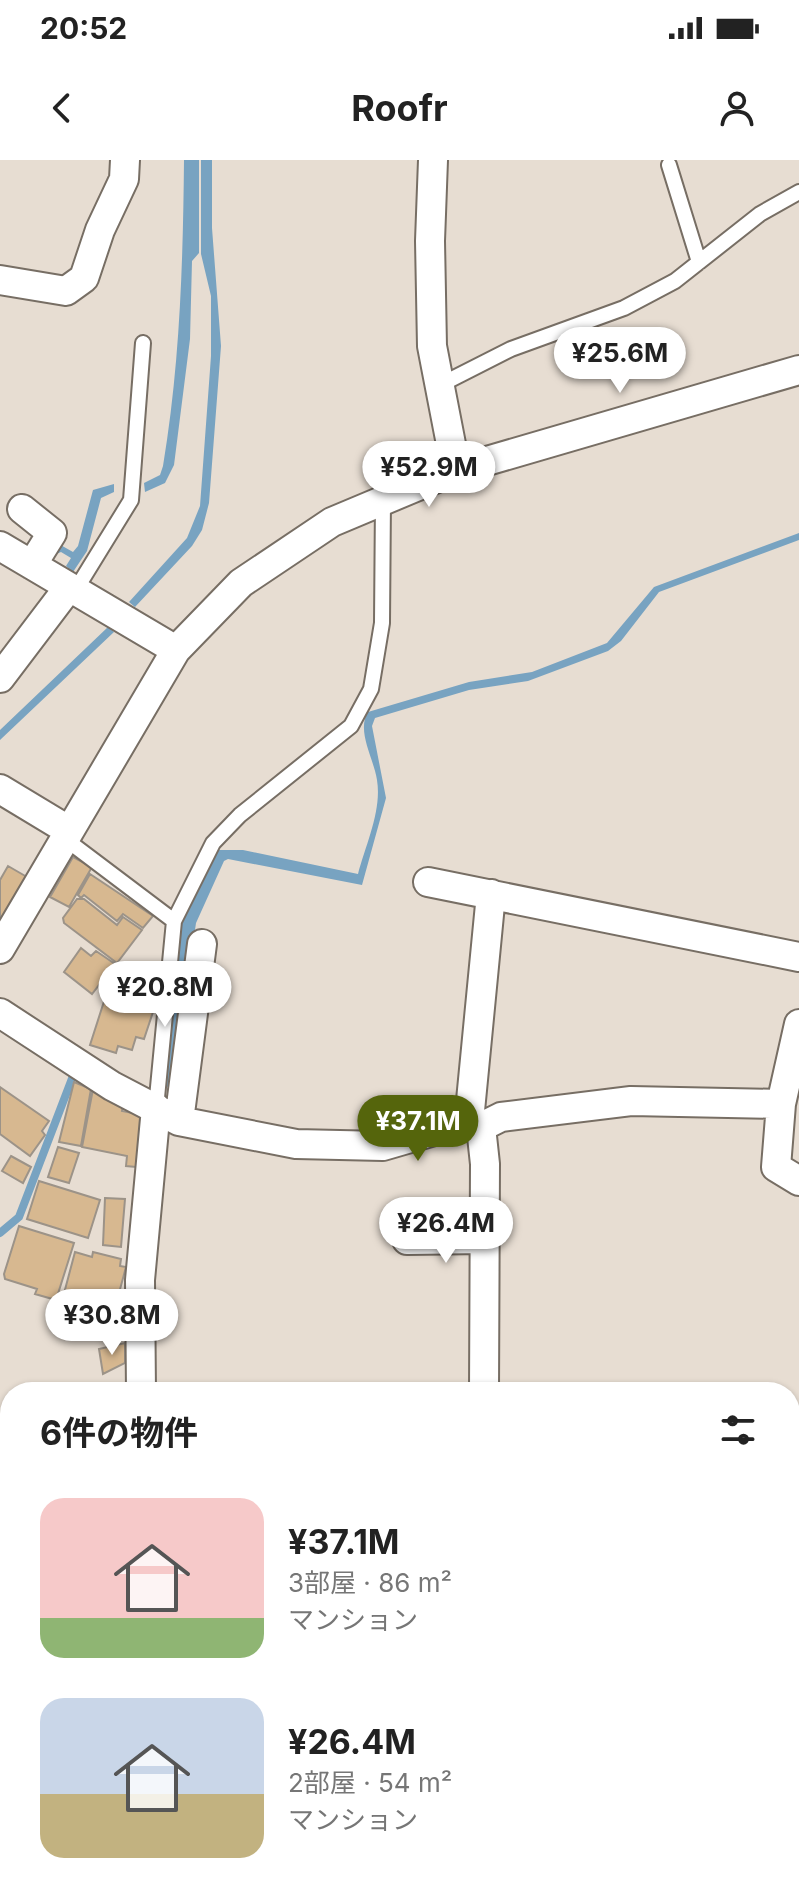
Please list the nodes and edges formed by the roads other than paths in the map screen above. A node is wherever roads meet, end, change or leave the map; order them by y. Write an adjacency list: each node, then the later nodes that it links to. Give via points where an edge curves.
1 (125, 160): 6 (street, via 124,179 84,278 66,291)
2 (433, 160): 9 (street, via 432,346)
3 (669, 165): 5 (lane)
4 (799, 192): 5 (lane, via 760,214)
5 (699, 262): 9 (lane, via 624,308 511,349)
6 (0, 280)
7 (143, 343): 15 (lane, via 131,500)
8 (799, 370): 10 (street)
9 (440, 385): 10 (street)
10 (456, 470): 11 (street)
11 (383, 499): 16 (street, via 332,522 241,583); 22 (lane, via 382,623 371,689 351,726 213,843)
12 (22, 509): 14 (street, via 52,533)
13 (0, 546): 14 (street)
14 (32, 565): 15 (street)
15 (72, 589): 16 (street); 17 (street)
16 (176, 650): 19 (street)
17 (0, 678)
18 (0, 789): 19 (street)
19 (66, 834): 22 (lane); 24 (street)
20 (428, 882): 21 (street)
21 (491, 894): 25 (street); 30 (street)
22 (174, 921): 29 (lane)
23 (202, 944): 29 (street)
24 (0, 949)
25 (799, 957)
26 (0, 1013): 29 (street)
27 (799, 1024): 28 (street)
28 (781, 1104): 30 (street, via 631,1101); 31 (street, via 776,1167)
29 (167, 1115): 30 (street, via 296,1144 383,1146); 34 (street, via 140,1280)
30 (475, 1124): 32 (street)
31 (799, 1181)
32 (485, 1239): 33 (street); 35 (street)
33 (407, 1240)
34 (141, 1382)
35 (484, 1382)

